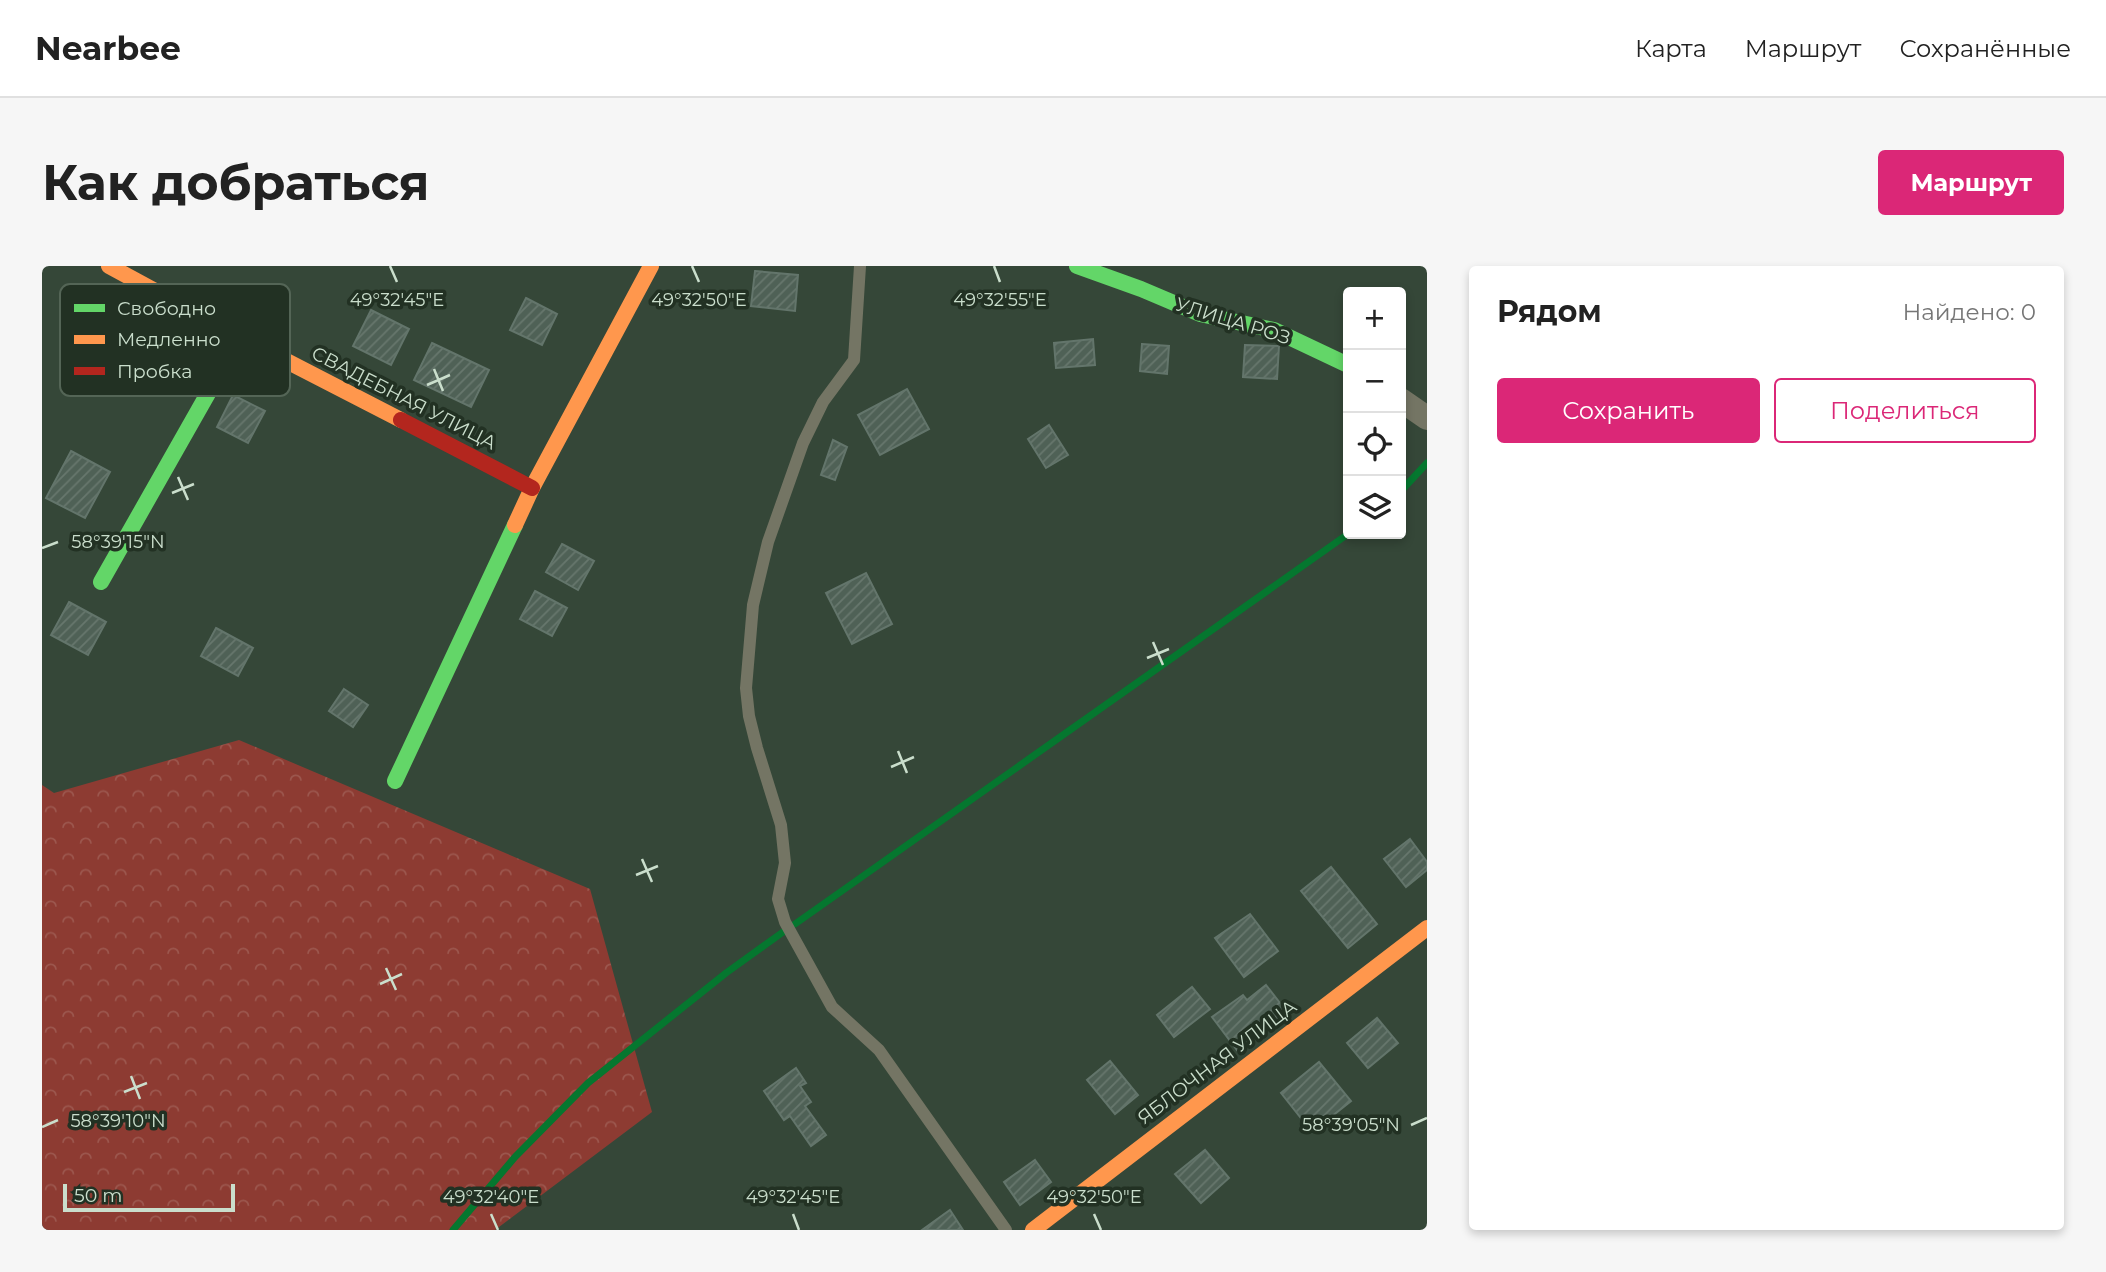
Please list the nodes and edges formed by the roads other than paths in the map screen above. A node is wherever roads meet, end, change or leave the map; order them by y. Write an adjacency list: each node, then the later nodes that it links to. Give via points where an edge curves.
1 (109, 266): 6 (street, СВАДЕБНАЯ УЛИЦА)
2 (651, 266): 12 (street)
3 (860, 266): 16 (lane, via 854,360 823,402 803,443 768,542 753,605 746,688 749,716 781,824 785,863 778,899 789,929 832,1006 879,1050)
4 (1077, 266): 5 (street, УЛИЦА РОЗ)
5 (1141, 278): 8 (street, УЛИЦА РОЗ, via 1200,314 1274,330)
6 (142, 284)
7 (290, 363): 12 (street, СВАДЕБНАЯ УЛИЦА)
8 (1343, 363)
9 (207, 396): 13 (street)
10 (1406, 403): 11 (street)
11 (1427, 418)
12 (533, 488): 14 (street)
13 (101, 582)
14 (395, 781)
15 (1427, 928): 17 (street, ЯБЛОЧНАЯ УЛИЦА)
16 (1006, 1230)
17 (1033, 1230)

